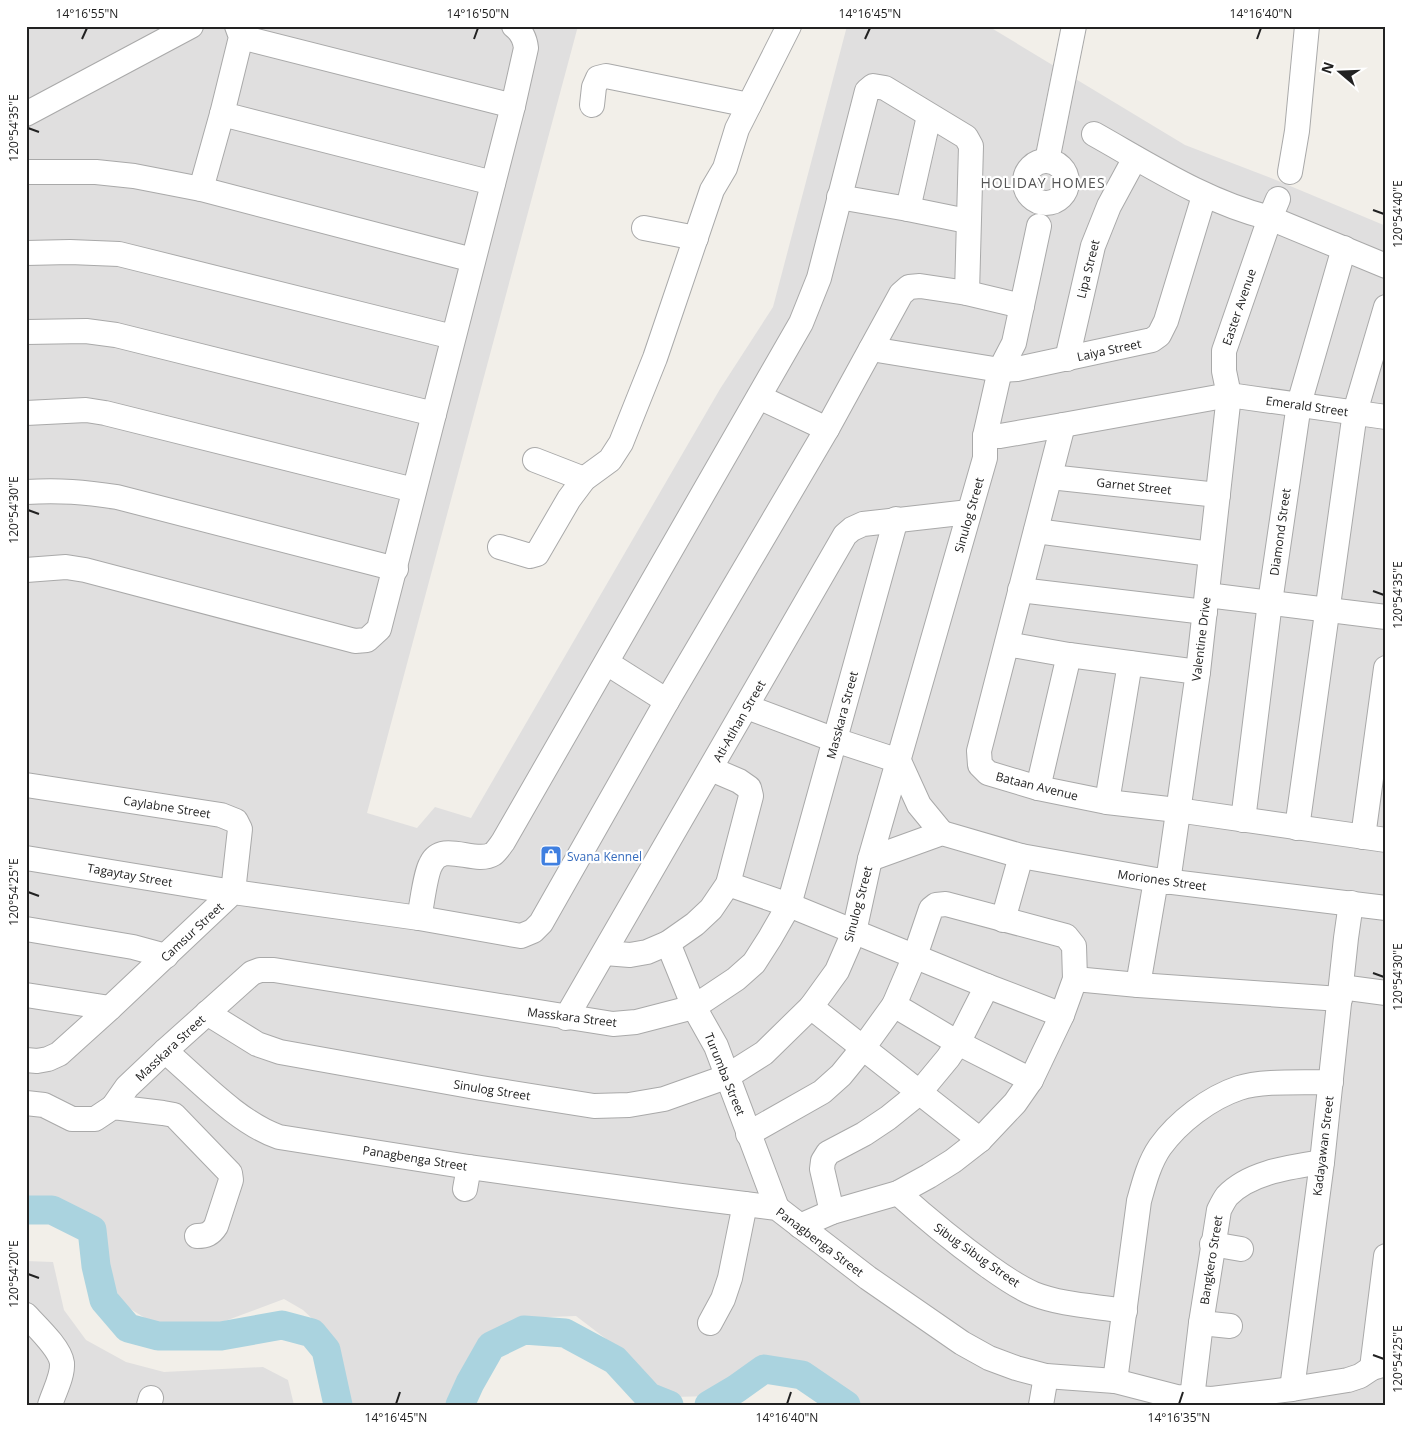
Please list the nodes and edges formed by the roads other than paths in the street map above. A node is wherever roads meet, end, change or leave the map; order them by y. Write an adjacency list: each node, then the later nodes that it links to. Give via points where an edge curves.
1 (191, 26): 10 (street)
2 (514, 26): 9 (street, via 525,40 526,48)
3 (789, 26): 8 (street)
4 (1074, 26): 31 (street, Sinulog Street, via 1047,161 1063,171 1067,179 1066,189 1041,214)
5 (1307, 26): 16 (street)
6 (239, 32): 9 (street); 11 (street)
7 (592, 105): 8 (street, via 598,78 606,76)
8 (749, 105): 25 (street, via 737,129 729,159 712,190)
9 (513, 106): 17 (street)
10 (26, 114)
11 (222, 114): 17 (street); 18 (street)
12 (929, 116): 20 (street, via 885,88 873,86 867,91); 21 (street); 23 (street, via 966,137 970,146)
13 (1094, 134): 14 (street)
14 (1135, 158): 19 (street); 36 (street, Lipa Street, via 1092,246)
15 (26, 172): 18 (street, via 96,172)
16 (1290, 172)
17 (493, 183): 28 (street)
18 (201, 189): 28 (street)
19 (1204, 196): 22 (street, via 1229,206); 36 (street, Laiya Street, via 1159,335 1152,340)
20 (840, 197): 21 (street); 39 (street, via 819,278 801,323)
21 (908, 208): 23 (street)
22 (1274, 208): 26 (street); 38 (street, Easter Avenue, via 1224,351)
23 (967, 221): 30 (street)
24 (644, 228): 25 (street)
25 (696, 238): 50 (street, via 655,358 621,443 610,460)
26 (1344, 248): 29 (street); 40 (street, Diamond Street)
27 (26, 253): 34 (street, via 120,254)
28 (473, 260): 34 (street)
29 (1386, 266)
30 (966, 293): 31 (street); 35 (street, Camsur Street, via 909,287 901,294)
31 (1022, 306): 37 (street, Sinulog Street)
32 (1386, 307): 41 (street)
33 (26, 332): 43 (street, via 116,334)
34 (453, 337): 43 (street)
35 (871, 349): 37 (street); 46 (street, Camsur Street)
36 (1067, 359): 37 (street, Laiya Street)
37 (1009, 369): 47 (street, Sinulog Street)
38 (1229, 395): 40 (street, Emerald Street); 45 (street); 53 (street, Valentine Drive)
39 (759, 397): 46 (street); 69 (street)
40 (1298, 404): 41 (street, Emerald Street); 62 (street, Diamond Street)
41 (1355, 412): 44 (street, Emerald Street); 64 (street)
42 (26, 413): 51 (street, via 86,410 105,413)
43 (434, 414): 51 (street)
44 (1386, 417)
45 (1063, 425): 47 (street); 49 (street, Bataan Avenue)
46 (827, 429): 72 (street, Camsur Street)
47 (990, 443): 54 (street, Sinulog Street)
48 (535, 460): 50 (street)
49 (1050, 477): 53 (street, Garnet Street); 56 (street, Bataan Avenue)
50 (584, 480): 57 (street, via 537,554 530,556)
51 (414, 490): 59 (street)
52 (26, 492): 59 (street, via 63,490 117,497)
53 (1218, 496): 58 (street, Valentine Drive)
54 (969, 512): 55 (street, Ati-Atihan Street); 75 (street, Sinulog Street)
55 (896, 519): 73 (street, Ati-Atihan Street, via 863,524 845,535); 74 (street, Masskara Street)
56 (1036, 531): 58 (street); 61 (street, Bataan Avenue)
57 (500, 547)
58 (1211, 554): 63 (street, Valentine Drive)
59 (396, 569): 60 (street, via 379,629 367,640 355,641 85,570 66,567)
60 (26, 570)
61 (1020, 590): 63 (street); 66 (street, Bataan Avenue)
62 (1270, 602): 63 (street); 64 (street); 81 (street, Diamond Street)
63 (1206, 604): 71 (street, Valentine Drive)
64 (1328, 610): 65 (street); 82 (street)
65 (1386, 617)
66 (1007, 644): 67 (street); 78 (street, Bataan Avenue, via 978,751 980,764 988,773)
67 (1069, 655): 68 (street); 78 (street)
68 (1130, 663): 71 (street); 79 (street)
69 (607, 664): 72 (street); 94 (street, via 493,854 484,857 446,853 437,856 430,864)
70 (1386, 668): 84 (street)
71 (1198, 672): 80 (street, Valentine Drive)
72 (667, 701): 94 (street, Camsur Street, via 533,931 521,936)
73 (747, 706): 74 (street); 76 (street, Ati-Atihan Street)
74 (835, 740): 75 (street); 92 (street, Masskara Street)
75 (899, 762): 83 (street, via 919,806); 87 (street, Sinulog Street)
76 (711, 769): 89 (street, via 739,781 749,788 751,796); 99 (street, Ati-Atihan Street)
77 (26, 785): 90 (street, Caylabne Street, via 221,815 236,821 240,829)
78 (1038, 788): 79 (street, Bataan Avenue)
79 (1107, 802): 80 (street, Bataan Avenue)
80 (1177, 810): 81 (street, Bataan Avenue); 88 (street, Valentine Drive)
81 (1242, 820): 82 (street, Bataan Avenue)
82 (1297, 828): 84 (street, Bataan Avenue)
83 (942, 833): 85 (street, Moriones Street); 87 (street)
84 (1374, 839)
85 (1021, 856): 88 (street, Moriones Street); 95 (street)
86 (26, 858): 90 (street, Tagaytay Street)
87 (870, 859): 97 (street, Sinulog Street)
88 (1162, 881): 91 (street, Moriones Street); 103 (street, Valentine Drive)
89 (728, 884): 92 (street); 98 (street, via 712,909)
90 (233, 892): 94 (street, Camsur Street); 100 (street, Camsur Street)
91 (1352, 903): 93 (street, Moriones Street); 105 (street, Kadayawan Street)
92 (789, 904): 97 (street); 109 (street, Masskara Street, via 754,963)
93 (1386, 908)
94 (419, 918)
95 (1003, 920): 101 (street, via 936,904 930,909); 102 (street, via 1066,936 1074,946)
96 (26, 929): 100 (street)
97 (854, 932): 101 (street); 110 (street, Sinulog Street, via 837,971)
98 (668, 943): 99 (street, via 630,955); 109 (street, Turumba Street)
99 (605, 953): 114 (street, Ati-Atihan Street)
100 (166, 956): 111 (street, Camsur Street)
101 (915, 956): 104 (street); 108 (street)
102 (1075, 979): 103 (street); 113 (street)
103 (1138, 985): 105 (street)
104 (987, 986): 113 (street); 115 (street)
105 (1340, 993): 106 (street); 121 (street, Kadayawan Street)
106 (1386, 993)
107 (26, 995): 111 (street)
108 (894, 1005): 115 (street); 116 (street)
109 (694, 1007): 114 (street, Masskara Street, via 628,1023); 119 (street, Turumba Street, via 716,1046)
110 (811, 1007): 116 (street); 119 (street, Sinulog Street, via 764,1053)
111 (110, 1008): 118 (street, Camsur Street, via 59,1054 38,1061)
112 (207, 1014): 114 (street, Masskara Street, via 252,973 260,970); 117 (street, Masskara Street); 119 (street, Sinulog Street, via 258,1044 280,1052 594,1106 664,1099)
113 (1062, 1015): 120 (street)
114 (566, 1018)
115 (958, 1043): 120 (street); 122 (street)
116 (863, 1048): 122 (street); 125 (street, via 822,1092)
117 (165, 1051): 124 (street, Masskara Street, via 127,1088); 129 (street, Panagbenga Street, via 245,1120 279,1137 467,1178)
118 (26, 1060)
119 (726, 1077): 125 (street, Turumba Street)
120 (1031, 1080): 126 (street)
121 (1331, 1082): 127 (street, Kadayawan Street); 137 (street, via 1239,1088 1212,1101 1183,1121 1159,1148 1146,1176 1139,1201)
122 (919, 1093): 126 (street); 131 (street, via 864,1134 828,1153 822,1169)
123 (26, 1103): 124 (street, via 44,1105 72,1120 95,1119)
124 (113, 1108): 133 (street, via 174,1115 230,1173 231,1180 216,1226 205,1236)
125 (748, 1134): 130 (street, Turumba Street)
126 (980, 1140): 128 (street, via 953,1161)
127 (1322, 1162): 134 (street, Bangkero Street, via 1273,1170 1227,1196 1219,1210); 145 (street, Kadayawan Street)
128 (898, 1193): 131 (street); 137 (street, Sibug Sibug Street, via 969,1252 1033,1294 1056,1301)
129 (745, 1204): 130 (street, Panagbenga Street); 139 (street, via 730,1278)
130 (776, 1208): 132 (street, Panagbenga Street)
131 (832, 1212): 132 (street)
132 (800, 1226): 143 (street, Panagbenga Street, via 962,1344 989,1358)
133 (197, 1236)
134 (1212, 1244): 135 (street); 140 (street, Bangkero Street)
135 (1241, 1249)
136 (1386, 1256): 142 (street)
137 (1125, 1311): 144 (street)
138 (26, 1315): 147 (street, via 56,1350 62,1362)
139 (710, 1323)
140 (1201, 1323): 141 (street); 146 (street, Bangkero Street)
141 (1230, 1326)
142 (1379, 1366): 145 (street, Panagbenga Street, via 1348,1380)
143 (1046, 1376): 144 (street, Panagbenga Street); 148 (street)
144 (1115, 1381): 146 (street, Panagbenga Street, via 1155,1393)
145 (1292, 1389): 146 (street, Panagbenga Street)
146 (1192, 1398)
147 (50, 1405)
148 (1041, 1405)

